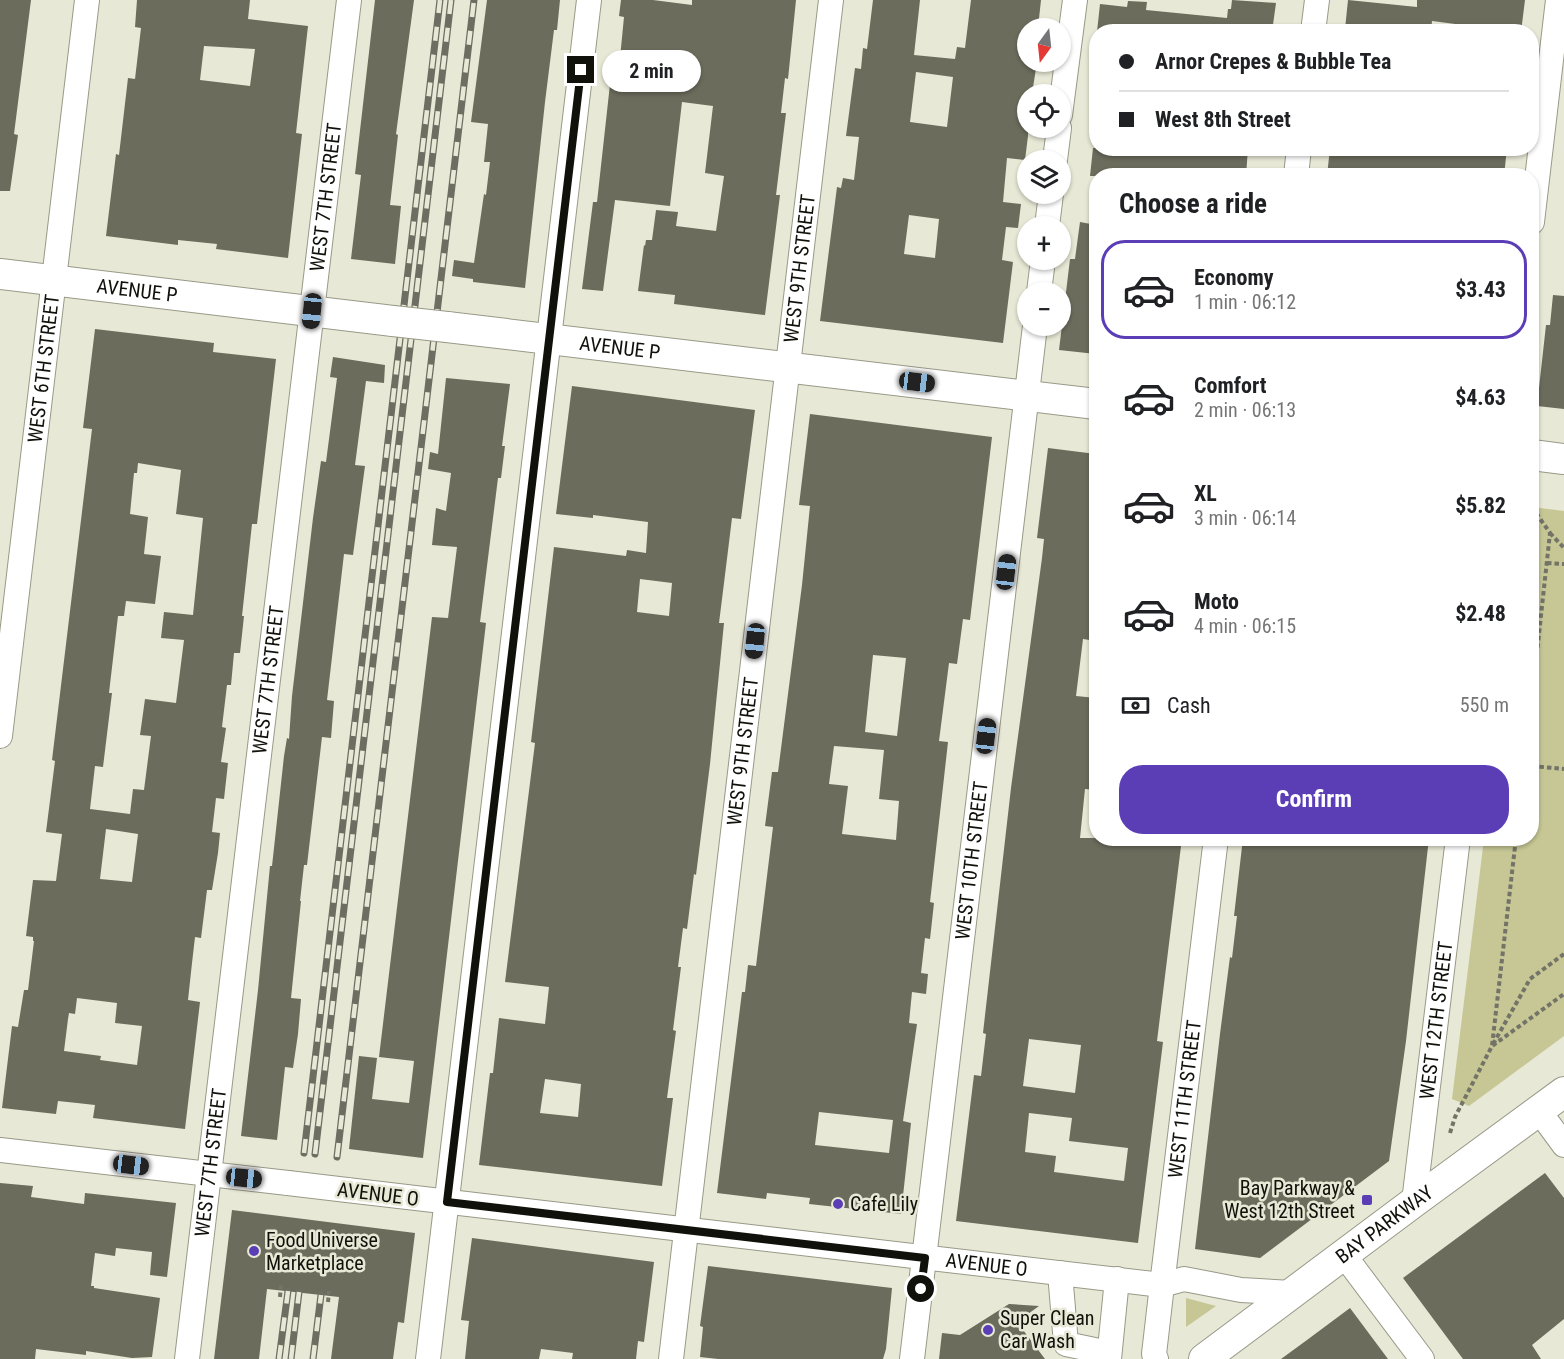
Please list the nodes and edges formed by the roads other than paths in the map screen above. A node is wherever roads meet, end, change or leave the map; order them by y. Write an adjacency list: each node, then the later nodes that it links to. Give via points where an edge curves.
1 (87, 0): 12 (street, WEST 6TH STREET)
2 (349, 0): 13 (street, WEST 7TH STREET)
3 (590, 0): 15 (street)
4 (831, 0): 16 (street, WEST 9TH STREET)
5 (1074, 0): 9 (street)
6 (1317, 0): 8 (street)
7 (1560, 9): 10 (street)
8 (1314, 24)
9 (1064, 84)
10 (1539, 169)
11 (0, 274): 12 (main road, AVENUE P)
12 (54, 280): 13 (main road, AVENUE P); 21 (street, WEST 6TH STREET)
13 (312, 311): 15 (main road, AVENUE P, bridge); 28 (street, WEST 7TH STREET)
14 (1034, 336): 17 (street, WEST 10TH STREET)
15 (550, 339): 16 (main road, AVENUE P); 29 (street)
16 (787, 367): 17 (main road, AVENUE P); 31 (street, WEST 9TH STREET)
17 (1026, 396): 18 (main road, AVENUE P); 33 (street, WEST 10TH STREET)
18 (1089, 403)
19 (1539, 456): 20 (main road)
20 (1564, 459)
21 (0, 736)
22 (1215, 846): 36 (street, WEST 11TH STREET)
23 (1457, 846): 30 (street, WEST 12TH STREET)
24 (1564, 1092): 25 (main road, BAY PARKWAY)
25 (1539, 1111): 26 (street); 30 (main road, BAY PARKWAY)
26 (1564, 1145)
27 (0, 1150): 28 (street, AVENUE O)
28 (208, 1174): 29 (street, AVENUE O, bridge); 40 (street, WEST 7TH STREET)
29 (447, 1202): 31 (street, AVENUE O); 41 (street)
30 (1414, 1202): 32 (main road, BAY PARKWAY)
31 (686, 1229): 33 (street, AVENUE O); 42 (street, WEST 9TH STREET)
32 (1344, 1255): 37 (main road, BAY PARKWAY); 46 (street)
33 (925, 1258): 34 (street, AVENUE O); 43 (street, WEST 10TH STREET)
34 (1060, 1273): 35 (street, AVENUE O); 38 (street)
35 (1117, 1280): 36 (street, AVENUE O); 39 (street)
36 (1162, 1285): 37 (street, AVENUE O, via 1184,1279 1241,1290); 44 (street, WEST 11TH STREET)
37 (1292, 1293): 45 (main road, BAY PARKWAY)
38 (1064, 1352): 39 (street)
39 (1109, 1356)
40 (187, 1359)
41 (428, 1359)
42 (671, 1359)
43 (912, 1359)
44 (1156, 1359)
45 (1204, 1359)
46 (1422, 1359)

